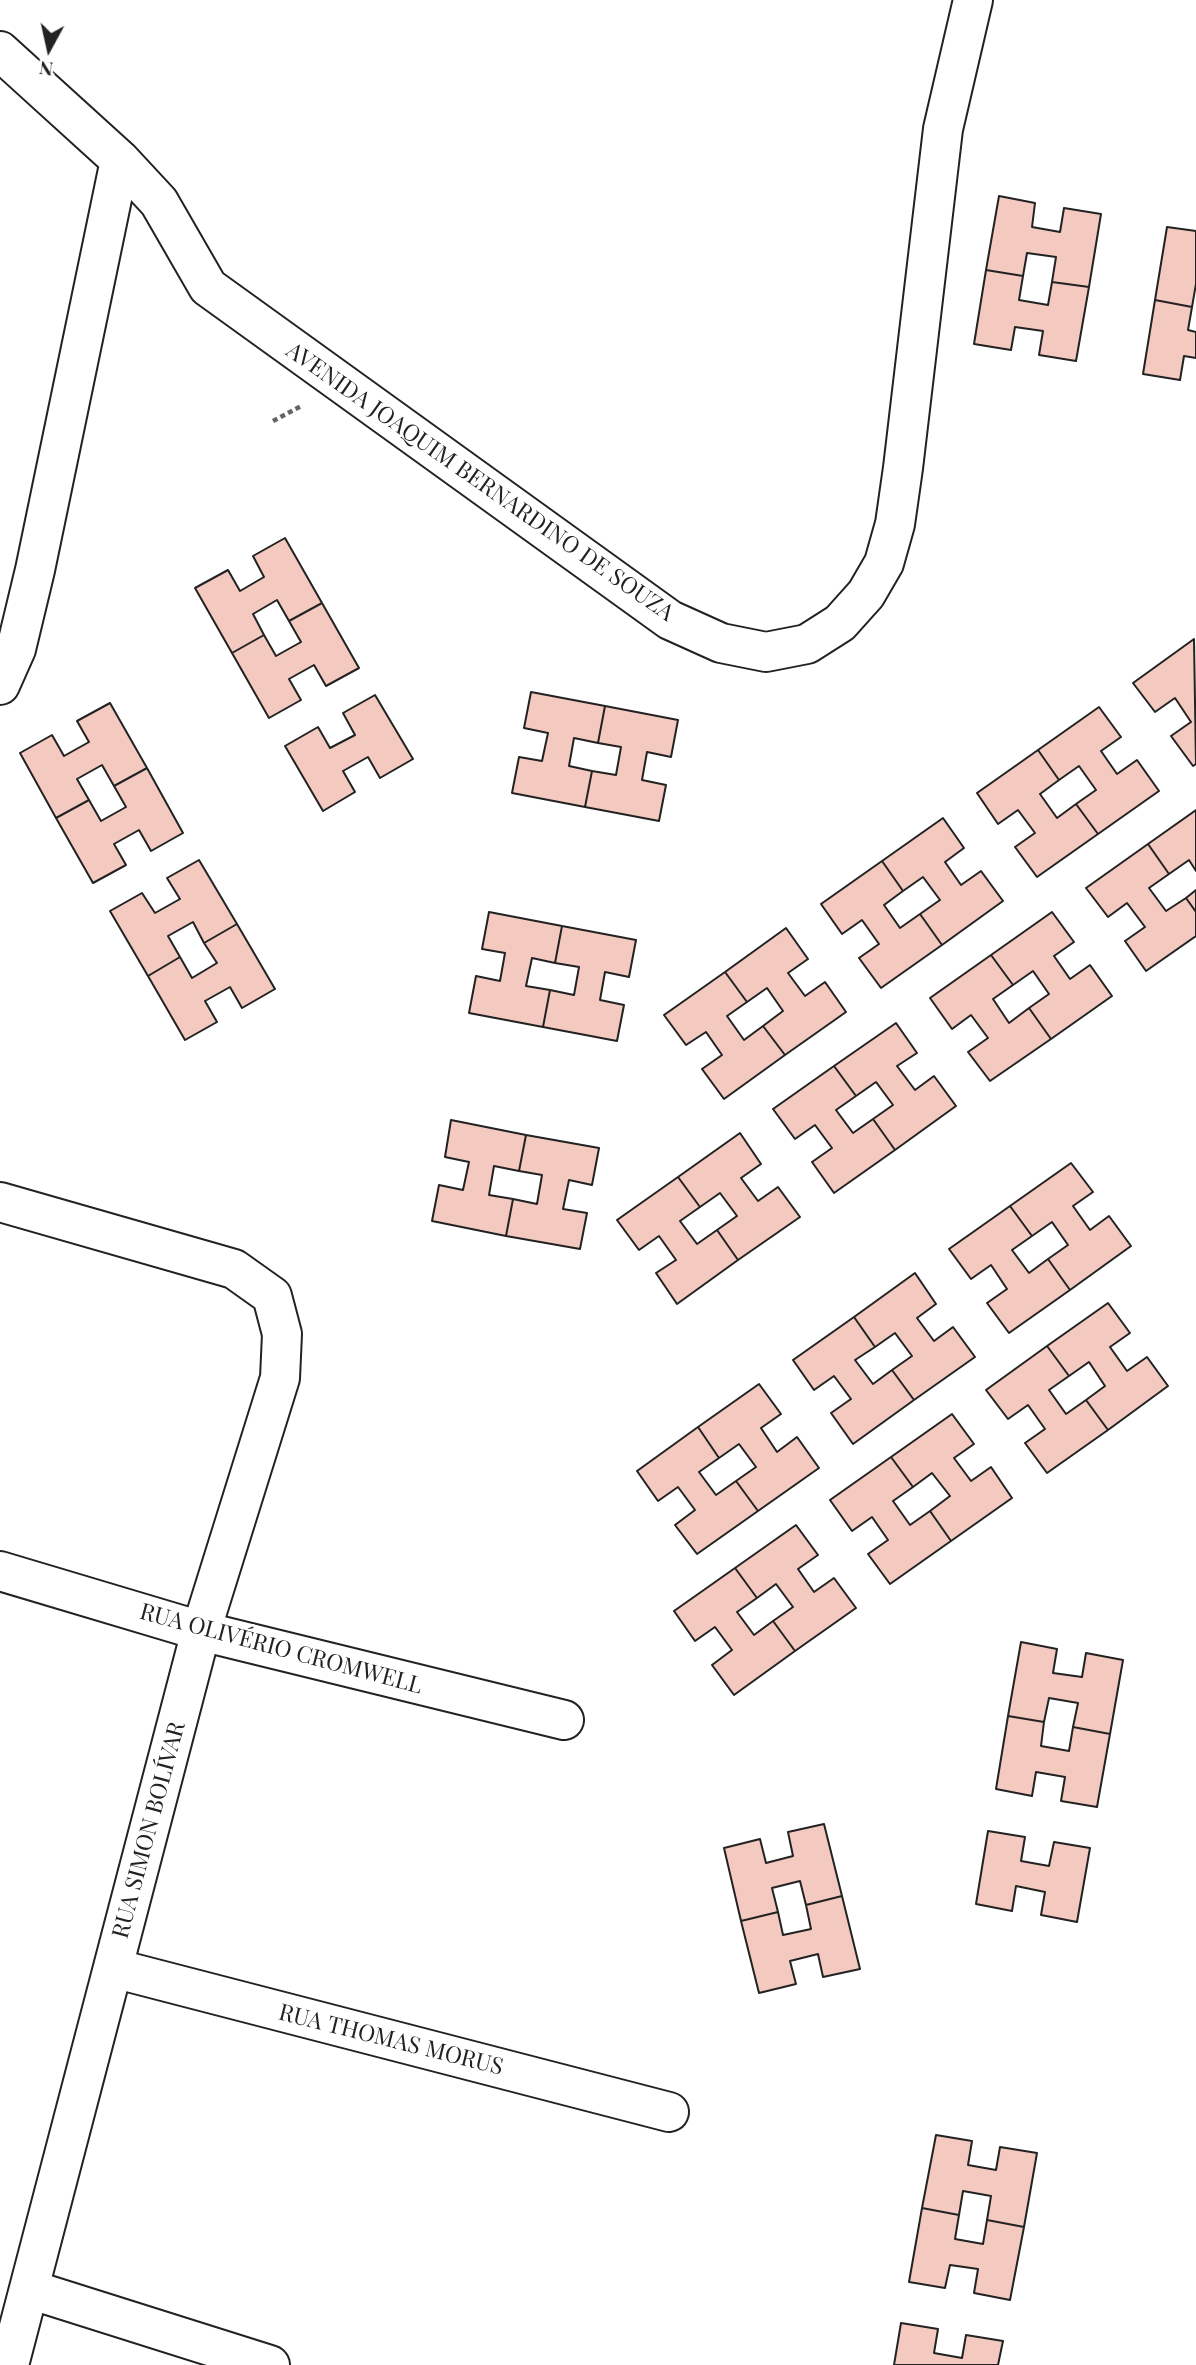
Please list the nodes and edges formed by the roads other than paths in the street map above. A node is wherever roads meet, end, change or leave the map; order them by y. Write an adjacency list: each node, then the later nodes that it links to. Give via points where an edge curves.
1 (973, 0): 3 (street, AVENIDA JOAQUIM BERNARDINO DE SOUZA, via 943,129 895,524 884,562 866,594 840,623 807,644 766,652 721,643 670,620 208,287 159,202)
2 (0, 51): 3 (street, AVENIDA JOAQUIM BERNARDINO DE SOUZA)
3 (120, 160): 4 (street, via 35,570 16,649)
4 (0, 685)
5 (0, 1202): 7 (street, RUA SIMON BOLÍVAR, via 234,1269 272,1296 282,1334 280,1378)
6 (0, 1571): 7 (street, RUA OLIVÉRIO CROMWELL)
7 (201, 1631): 8 (street, RUA OLIVÉRIO CROMWELL); 9 (street, RUA SIMON BOLÍVAR)
8 (564, 1720)
9 (113, 1968): 10 (street, RUA THOMAS MORUS); 11 (street, RUA SIMON BOLÍVAR)
10 (669, 2112)
11 (29, 2289): 12 (street, RUA SIMON BOLÍVAR); 13 (street)
12 (9, 2365)
13 (270, 2365)

